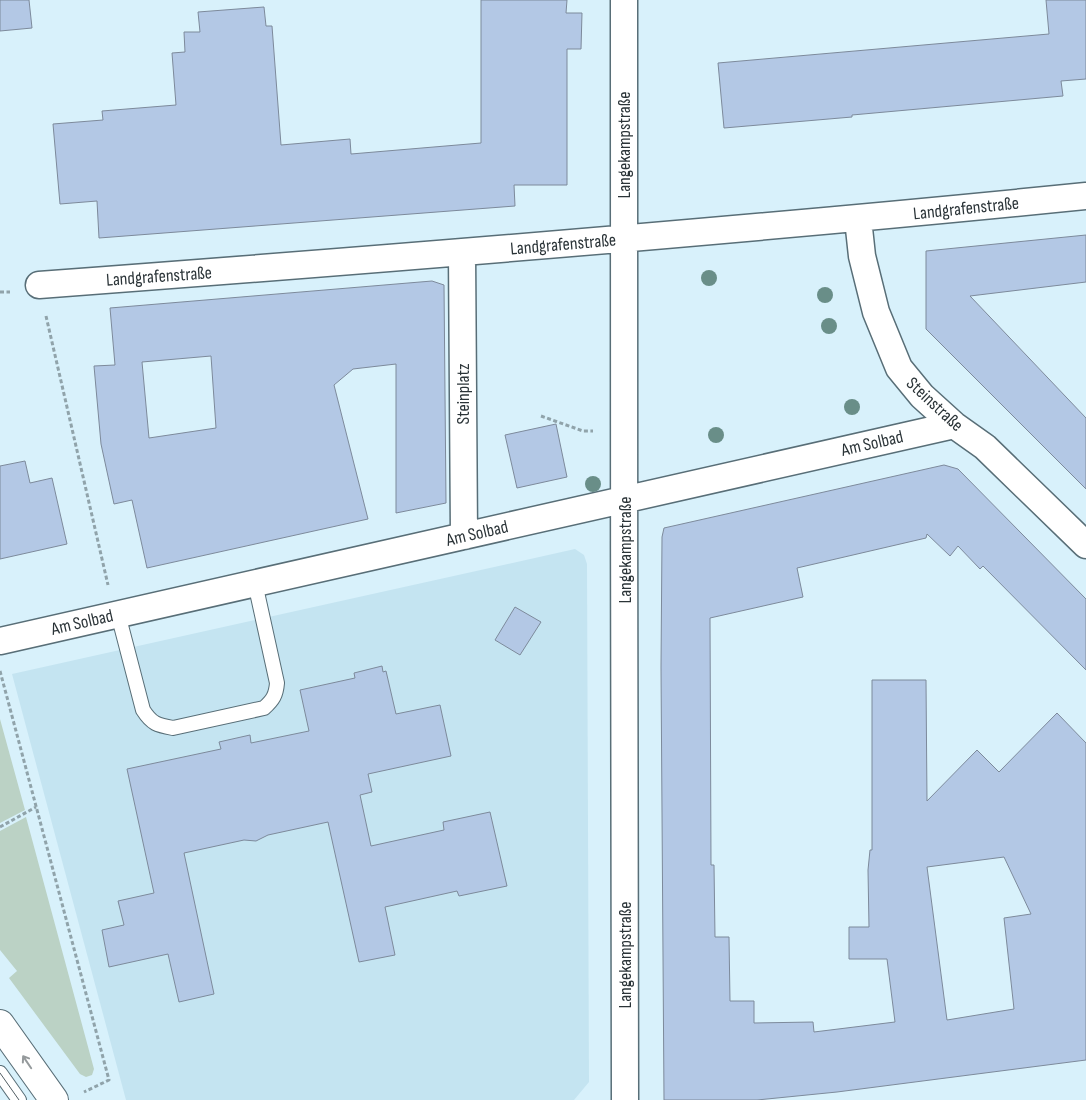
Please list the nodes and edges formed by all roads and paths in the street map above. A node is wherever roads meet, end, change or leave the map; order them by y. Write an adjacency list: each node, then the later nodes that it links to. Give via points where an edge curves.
1 (624, 0): 4 (street, Langekampstraße)
2 (1086, 196): 3 (street, Landgrafenstraße)
3 (858, 219): 4 (street, Landgrafenstraße); 8 (street, Steinstraße, via 862,256 876,312 899,368 922,396)
4 (623, 239): 5 (street, Landgrafenstraße); 9 (street, Langekampstraße)
5 (462, 252): 6 (street, Landgrafenstraße); 11 (street, Steinplatz)
6 (39, 286): 14 (path, via 104,568)
7 (541, 416): 9 (path, via 583,431)
8 (954, 425): 10 (street, Am Solbad); 12 (street, Steinstraße, via 985,447)
9 (624, 430): 10 (street, Langekampstraße)
10 (625, 499): 11 (street, Am Solbad); 24 (street, Langekampstraße)
11 (464, 536): 13 (street, Am Solbad)
12 (1086, 545)
13 (255, 583): 14 (street, Am Solbad); 14 (lane, via 277,683 273,700 264,708 173,728 159,726 149,720 143,710)
14 (118, 614): 15 (street, Am Solbad)
15 (0, 641)
16 (0, 670): 17 (path)
17 (36, 808): 18 (path); 21 (path, via 109,1080)
18 (0, 827)
19 (0, 1024): 23 (street, one-way to 19)
20 (0, 1072): 22 (lane)
21 (84, 1092)
22 (18, 1100)
23 (54, 1100)
24 (625, 1100)

